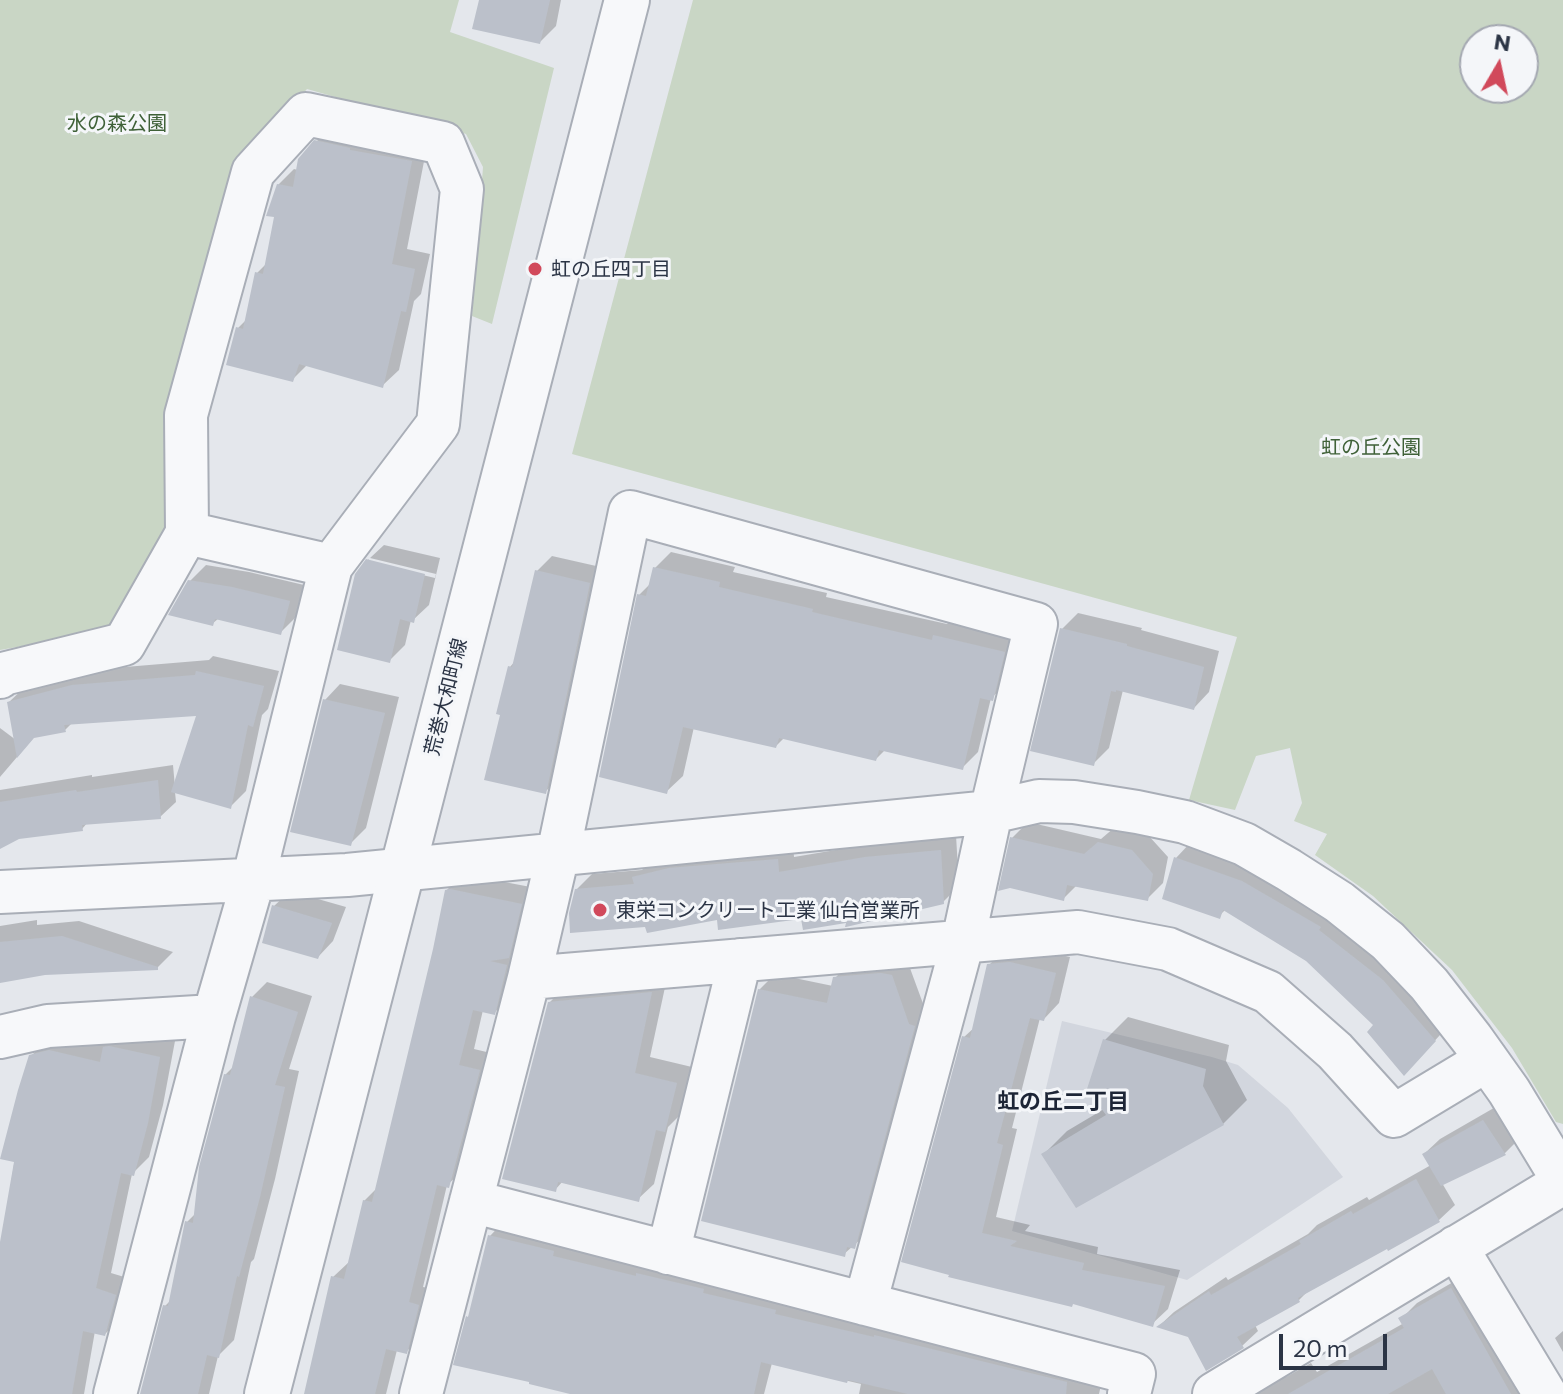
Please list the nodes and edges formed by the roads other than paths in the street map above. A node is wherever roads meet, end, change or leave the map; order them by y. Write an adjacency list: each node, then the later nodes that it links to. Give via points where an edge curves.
1 (627, 0): 7 (street, 荒巻大和町線)
2 (187, 533): 3 (street); 3 (street, via 186,415 253,172 306,114 443,143 462,189 438,424); 4 (street, via 124,644)
3 (331, 566): 8 (street)
4 (0, 677)
5 (991, 812): 6 (street); 6 (street, via 1036,624 630,512); 10 (street); 15 (street, via 1039,801 1074,802 1185,822 1244,844 1339,902 1388,941 1429,984)
6 (558, 854): 7 (street); 12 (street)
7 (402, 870): 8 (street); 23 (street, 荒巻大和町線)
8 (253, 881): 9 (street); 13 (street)
9 (0, 892)
10 (963, 941): 11 (street); 15 (street, via 1078,932 1168,949 1268,992 1335,1051 1394,1116); 20 (street)
11 (740, 960): 12 (street); 19 (street)
12 (529, 978): 17 (street)
13 (214, 1016): 14 (street, via 48,1026); 22 (street)
14 (0, 1037)
15 (1487, 1060): 16 (street)
16 (1563, 1182): 18 (street)
17 (471, 1201): 19 (street); 21 (street)
18 (1456, 1247): 25 (street); 26 (street)
19 (668, 1253): 20 (street)
20 (865, 1304): 24 (street, via 1134,1374)
21 (423, 1393)
22 (115, 1394)
23 (267, 1394)
24 (1129, 1394)
25 (1214, 1394)
26 (1545, 1394)

